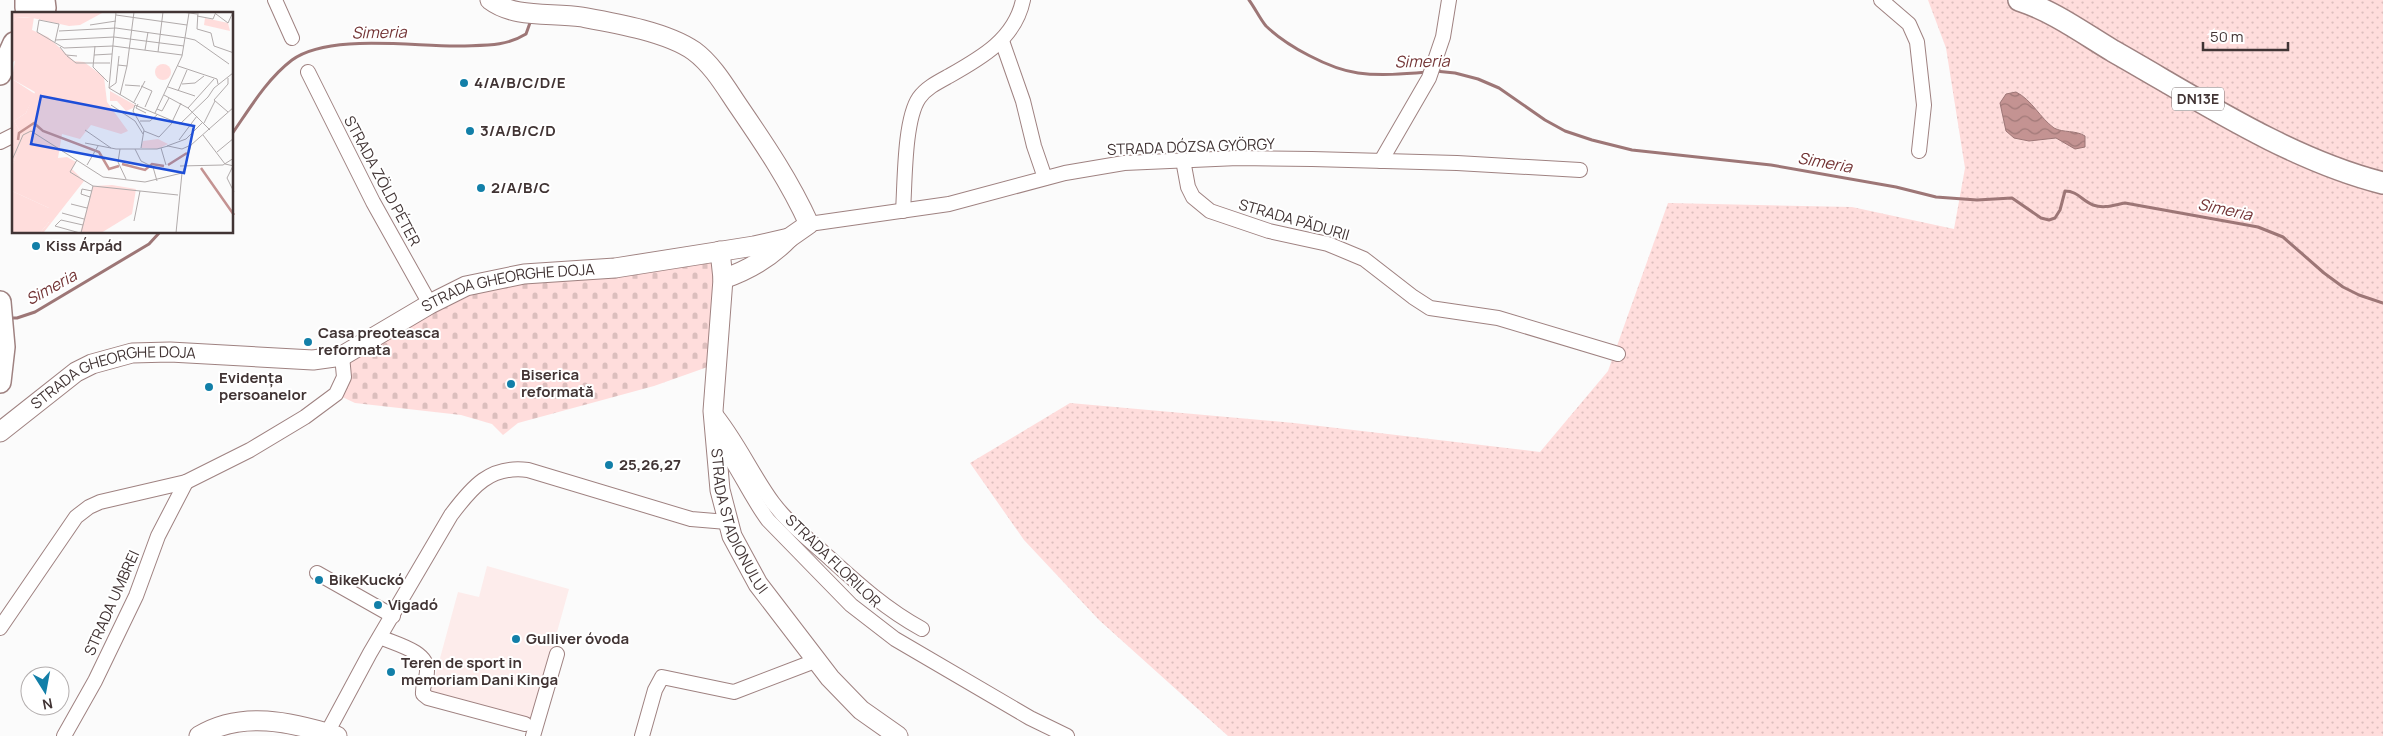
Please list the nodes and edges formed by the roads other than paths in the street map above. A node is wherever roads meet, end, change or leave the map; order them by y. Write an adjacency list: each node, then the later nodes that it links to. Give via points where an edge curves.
1 (275, 0): 7 (street)
2 (490, 0): 21 (street, via 499,6 522,11 573,15 612,23 670,40 693,51 716,73 780,167)
3 (1023, 0): 8 (street)
4 (1449, 0): 16 (street, via 1443,37 1431,72)
5 (1881, 0): 14 (street, via 1909,24 1917,42 1924,106)
6 (2020, 0): 19 (main road, DN13E, via 2057,17 2211,107 2288,147 2338,169)
7 (292, 38)
8 (1002, 41): 18 (street); 20 (street, via 918,99 910,120)
9 (12, 47): 11 (main road)
10 (308, 72): 26 (street, STRADA ZÖLD PÉTER, via 373,202)
11 (0, 74)
12 (12, 137): 13 (street)
13 (0, 142)
14 (1919, 151)
15 (1182, 160): 16 (street, STRADA DÓZSA GYÖRGY); 18 (street, STRADA DÓZSA GYÖRGY, via 1124,163); 27 (street, STRADA PĂDURII, via 1193,197 1210,211 1269,231 1328,244 1364,258 1430,308 1498,318)
16 (1381, 161): 17 (street, STRADA DÓZSA GYÖRGY)
17 (1580, 170)
18 (1045, 178): 20 (street, STRADA DÓZSA GYÖRGY, via 949,204)
19 (2383, 183)
20 (904, 211): 21 (street, STRADA DÓZSA GYÖRGY)
21 (809, 224): 22 (street, STRADA GHEORGHE DOJA)
22 (789, 238): 23 (street, STRADA GHEORGHE DOJA); 24 (street, via 757,265)
23 (720, 251): 24 (street, STRADA STADIONULUI); 26 (street, STRADA GHEORGHE DOJA, via 615,268 502,277 466,286)
24 (723, 278): 30 (street, STRADA STADIONULUI)
25 (0, 303): 29 (main road, via 3,327)
26 (430, 304): 28 (street, STRADA GHEORGHE DOJA)
27 (1618, 354)
28 (342, 356): 31 (street, STRADA GHEORGHE DOJA, via 313,360 132,353 76,372); 33 (street, via 344,377 336,394 305,418)
29 (0, 382)
30 (713, 411): 32 (street, STRADA STADIONULUI); 38 (street, STRADA FLORILOR, via 734,437 762,486 789,522 870,595 897,616)
31 (0, 432)
32 (714, 436): 34 (street, STRADA STADIONULUI); 49 (street, STRADA FLORILOR, via 768,520 851,606 895,639)
33 (186, 482): 37 (street, via 89,506 76,517); 44 (street, STRADA UMBREI, via 158,536 136,596)
34 (727, 522): 36 (street, via 691,519 528,470 502,469 478,484 451,515); 41 (street, STRADA STADIONULUI, via 758,584)
35 (317, 573): 36 (street)
36 (393, 616): 39 (street)
37 (0, 628)
38 (922, 628)
39 (380, 637): 42 (street, via 421,656 428,672 423,689 428,698); 43 (street)
40 (558, 654): 46 (street)
41 (815, 660): 47 (street, via 734,692 662,677); 48 (street, STRADA STADIONULUI, via 846,697)
42 (525, 724)
43 (332, 734): 45 (street, via 278,722 252,720 226,723)
44 (64, 736)
45 (199, 736)
46 (533, 736)
47 (642, 736)
48 (898, 736)
49 (1067, 736)

